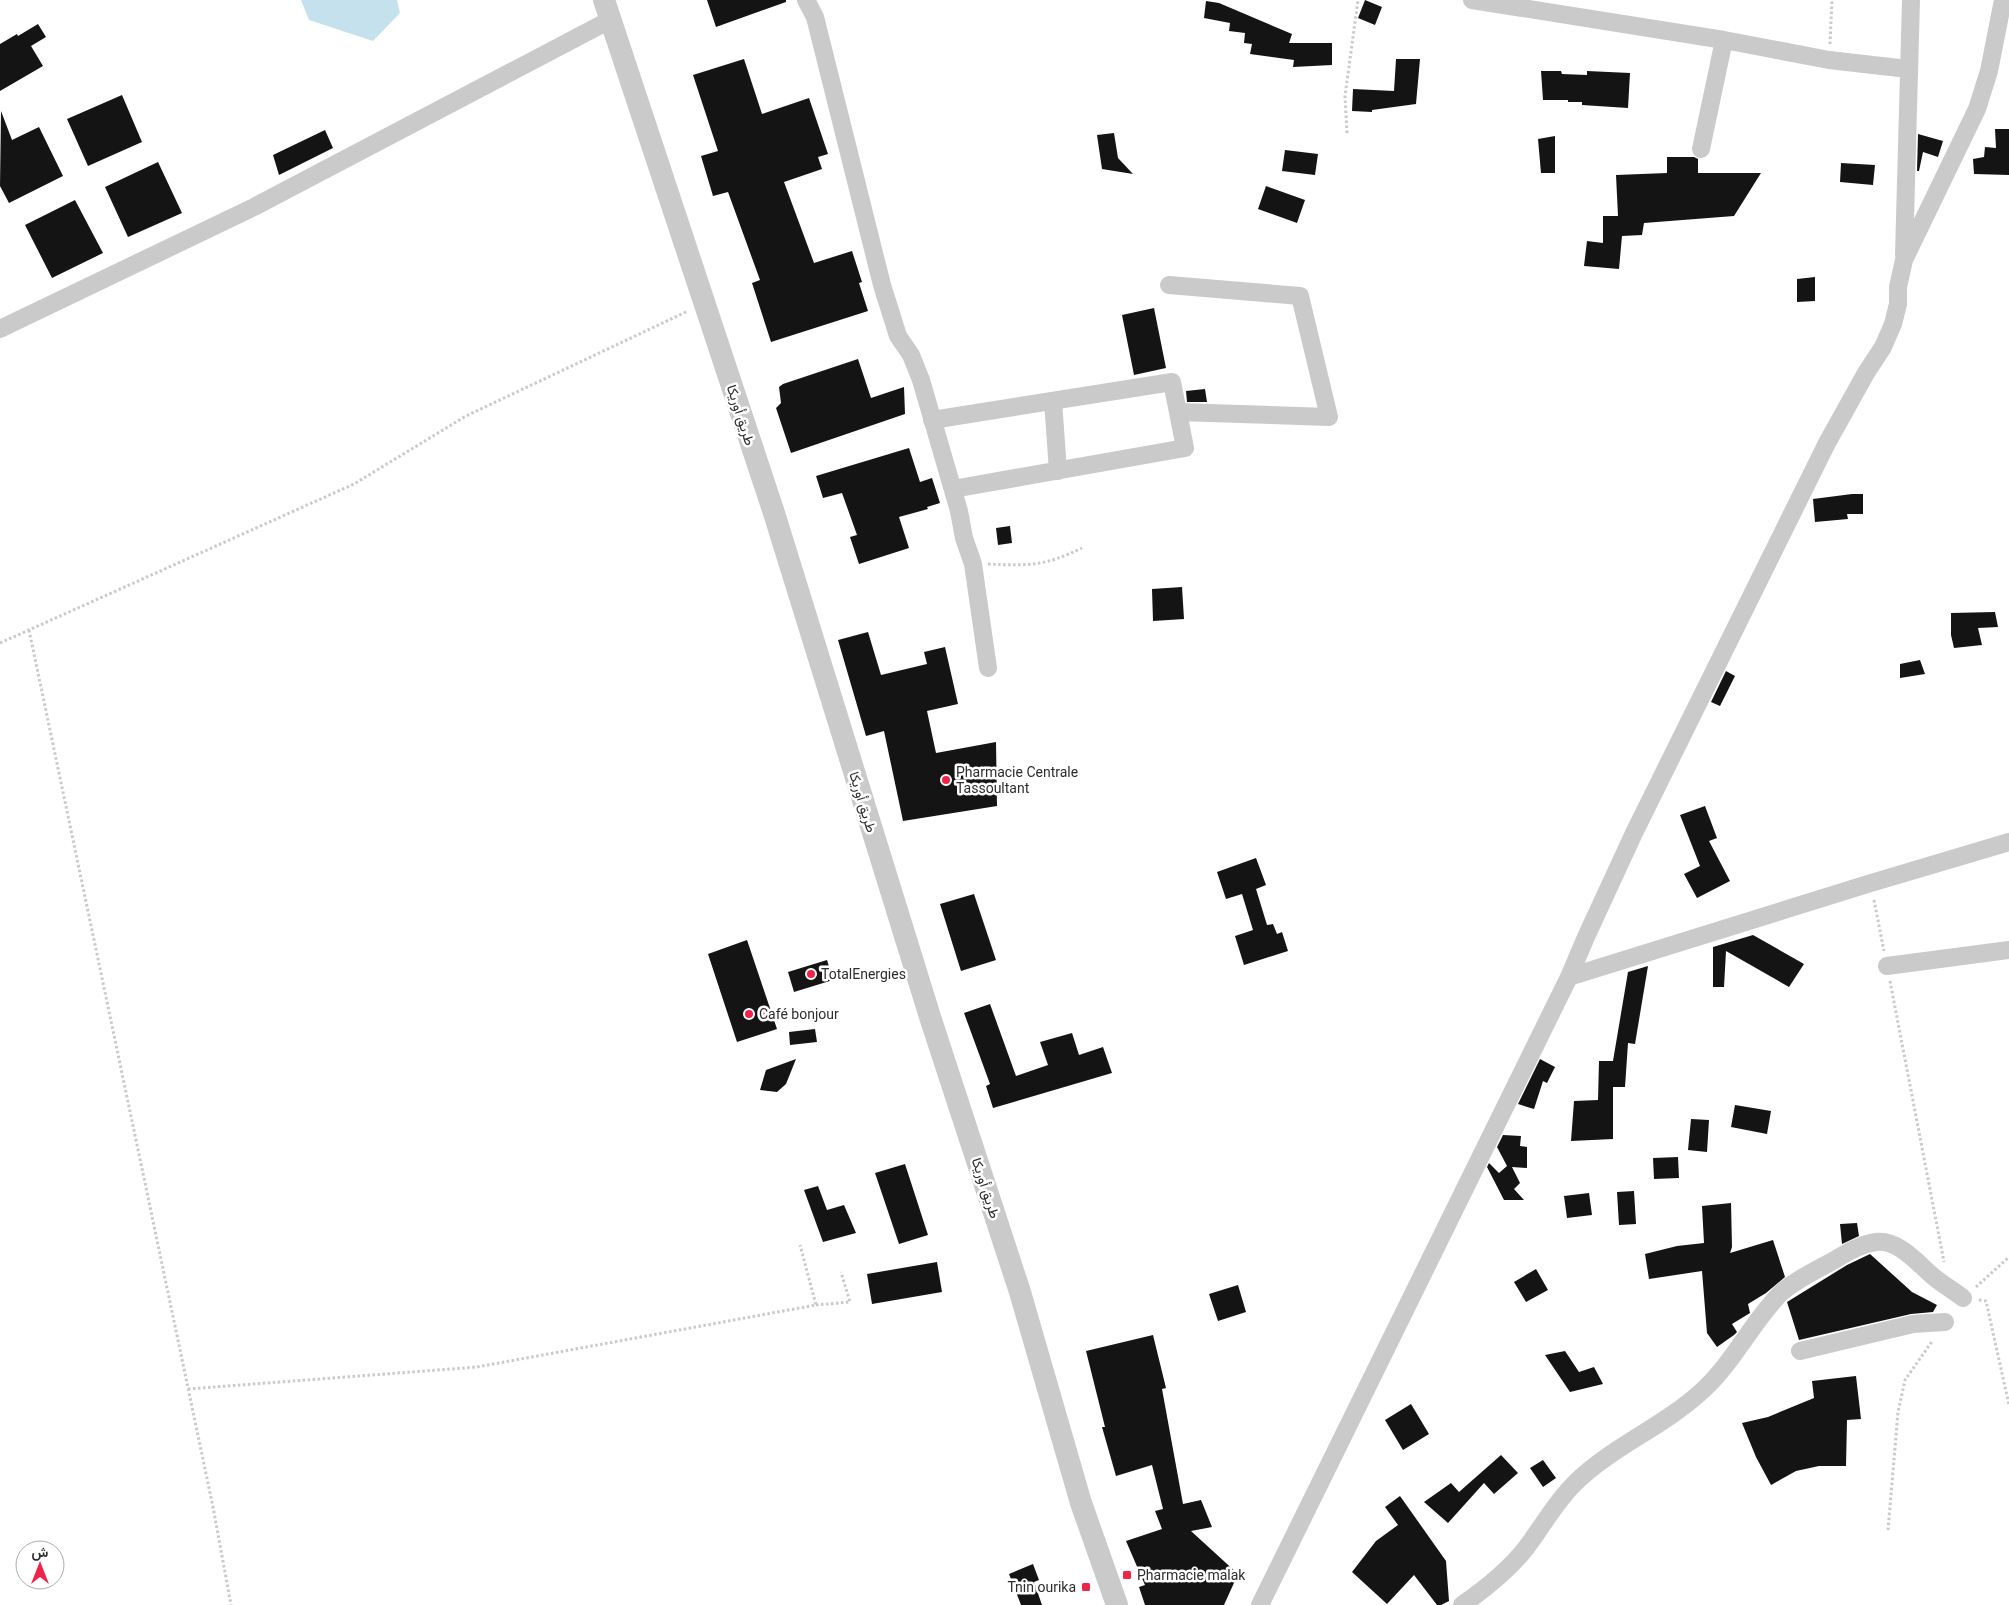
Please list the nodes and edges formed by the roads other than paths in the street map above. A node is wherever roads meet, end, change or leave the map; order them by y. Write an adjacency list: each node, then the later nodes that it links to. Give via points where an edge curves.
1 (806, 0): 14 (street, via 815,17 882,285 898,336 911,355)
2 (1472, 0): 6 (street)
3 (1911, 0): 7 (street)
4 (2003, 0): 9 (street, via 1989,71 1977,109)
5 (607, 10): 11 (street, via 254,207); 25 (street, طريق أوريكا, via 774,513 931,1020 1020,1292 1081,1503)
6 (1724, 40): 7 (street, via 1829,60); 8 (street)
7 (1908, 69): 9 (street)
8 (1701, 149)
9 (1904, 260): 21 (street, via 1898,304 1883,348 1827,444 1634,833)
10 (1170, 286): 13 (street, via 1300,296 1329,417)
11 (0, 329)
12 (1053, 401): 13 (street, via 1172,382); 14 (street); 15 (street)
13 (1178, 412): 15 (street, via 1185,448)
14 (932, 420): 16 (street)
15 (1058, 470): 16 (street)
16 (953, 489): 17 (street, via 973,564)
17 (988, 668)
18 (2009, 842): 21 (street)
19 (2009, 950): 20 (street)
20 (1886, 966)
21 (1569, 977): 26 (street)
22 (1963, 1298): 27 (street, via 1888,1243 1876,1242 1856,1248 1817,1269 1779,1295 1702,1391 1650,1431 1593,1466 1557,1503 1526,1549 1485,1590)
23 (1945, 1322): 24 (street, via 1913,1324)
24 (1800, 1351)
25 (1117, 1605)
26 (1260, 1605)
27 (1462, 1605)

